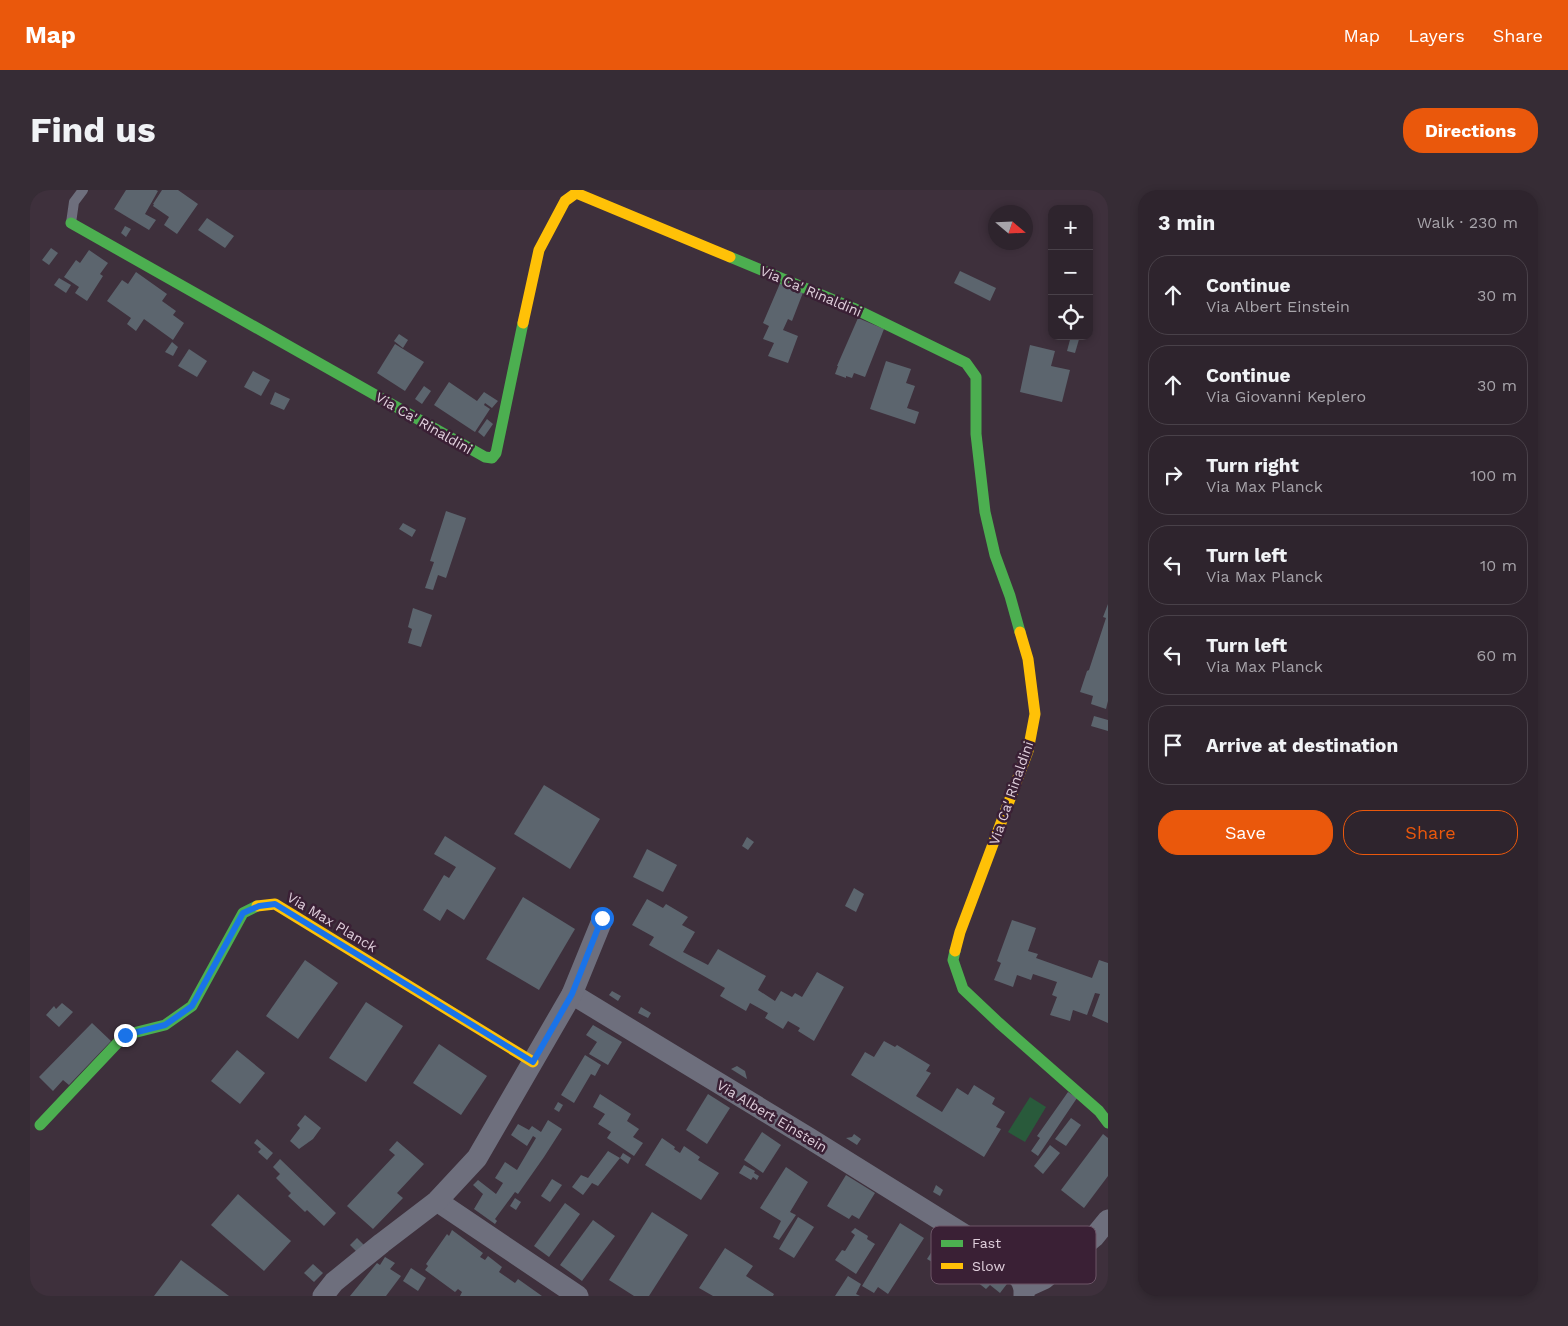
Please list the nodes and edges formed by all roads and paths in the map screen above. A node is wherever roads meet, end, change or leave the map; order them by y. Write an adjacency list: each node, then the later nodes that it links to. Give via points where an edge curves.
1 (83, 190): 3 (lane, via 74,202)
2 (576, 191): 3 (street, Via Ca' Rinaldini, via 565,201 539,250 496,452 492,458 485,457); 7 (street, Via Ca' Rinaldini, via 853,308 966,363 976,377 976,434 985,512 1028,659 1035,714 1028,751 960,932 953,960 963,989 1099,1111)
3 (72, 224)
4 (602, 918): 5 (street)
5 (572, 994): 6 (street); 11 (street, Via Albert Einstein)
6 (533, 1062): 8 (street, Via Max Planck, via 275,904 259,906 243,913 192,1006 165,1025 125,1035); 9 (street, via 477,1158)
7 (1108, 1123)
8 (40, 1125)
9 (438, 1201): 15 (street, via 334,1282); 16 (street)
10 (1108, 1220): 12 (street)
11 (950, 1226)
12 (1096, 1235)
13 (1037, 1284): 14 (street)
14 (1024, 1292)
15 (323, 1296)
16 (578, 1296)

